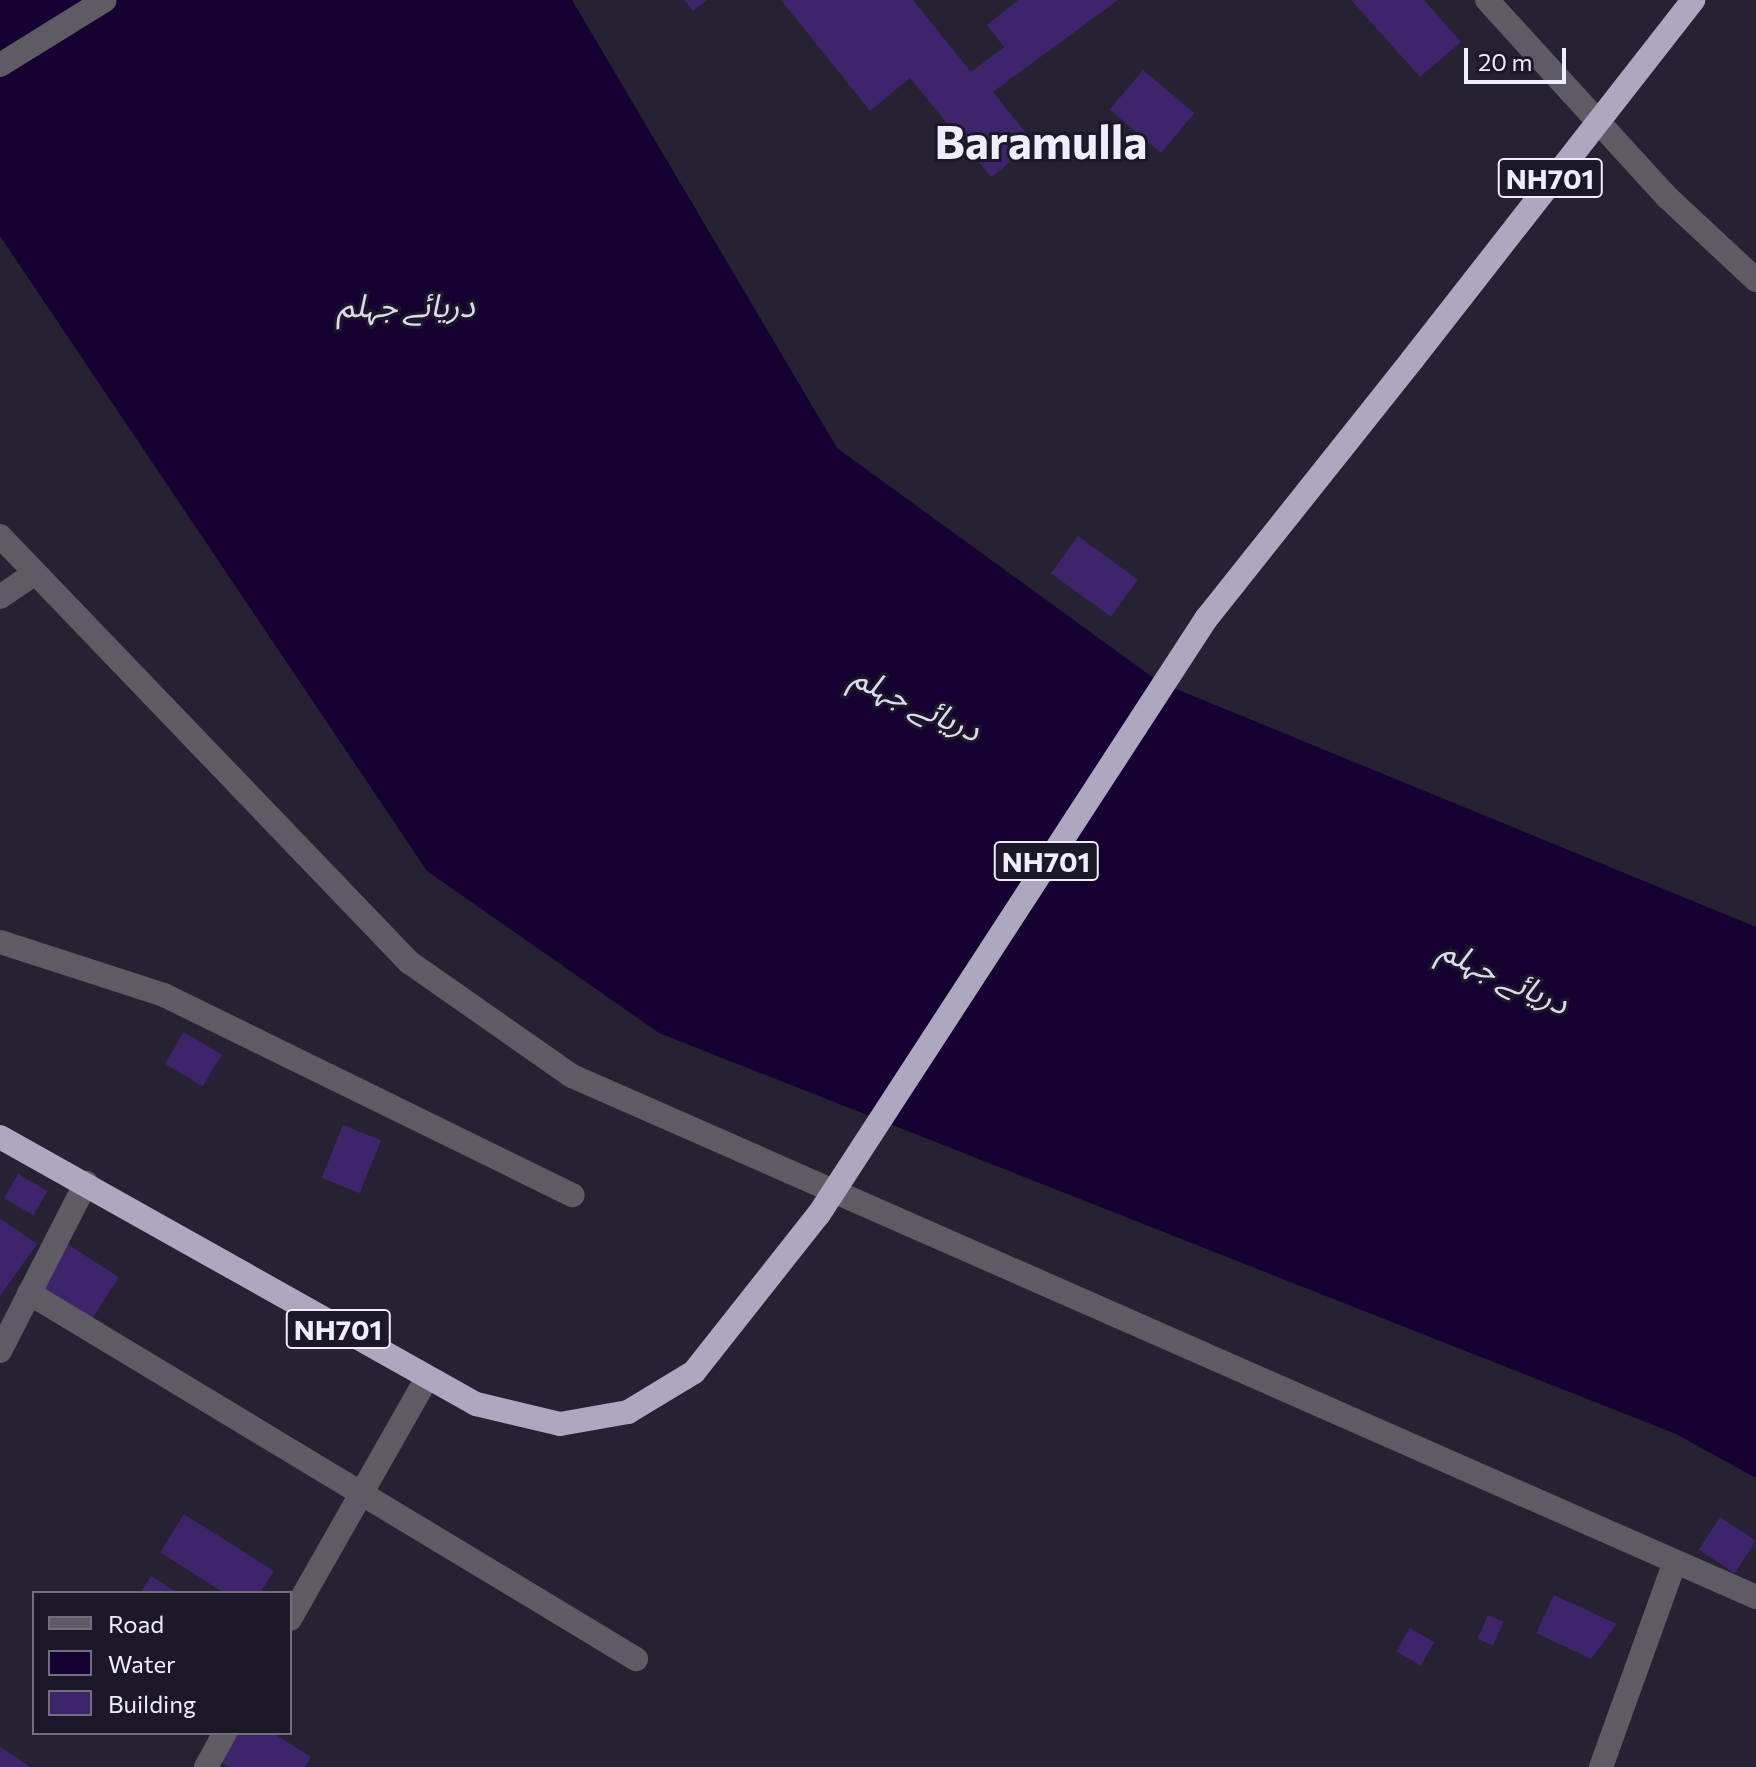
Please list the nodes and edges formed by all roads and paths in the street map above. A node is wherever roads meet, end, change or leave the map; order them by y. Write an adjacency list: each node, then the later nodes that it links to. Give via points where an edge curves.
1 (105, 0): 4 (street)
2 (1487, 0): 5 (street)
3 (1693, 0): 5 (highway, NH701)
4 (0, 65)
5 (1594, 120): 6 (street); 16 (highway, NH701, bridge, via 1206,619 819,1214 694,1372 628,1412 560,1424 476,1404)
6 (1756, 280)
7 (0, 536): 8 (street)
8 (35, 573): 9 (street); 18 (street, via 409,962 572,1076)
9 (0, 597)
10 (0, 942): 13 (street, via 164,995)
11 (0, 1137): 12 (highway, NH701)
12 (86, 1183): 14 (street); 16 (highway, NH701)
13 (573, 1195)
14 (29, 1293): 15 (street); 17 (street)
15 (0, 1351)
16 (426, 1380): 17 (street)
17 (361, 1494): 20 (street); 21 (street)
18 (1675, 1562): 19 (street); 24 (street)
19 (1756, 1597)
20 (292, 1615)
21 (636, 1659)
22 (224, 1735): 23 (street)
23 (206, 1767)
24 (1601, 1767)

